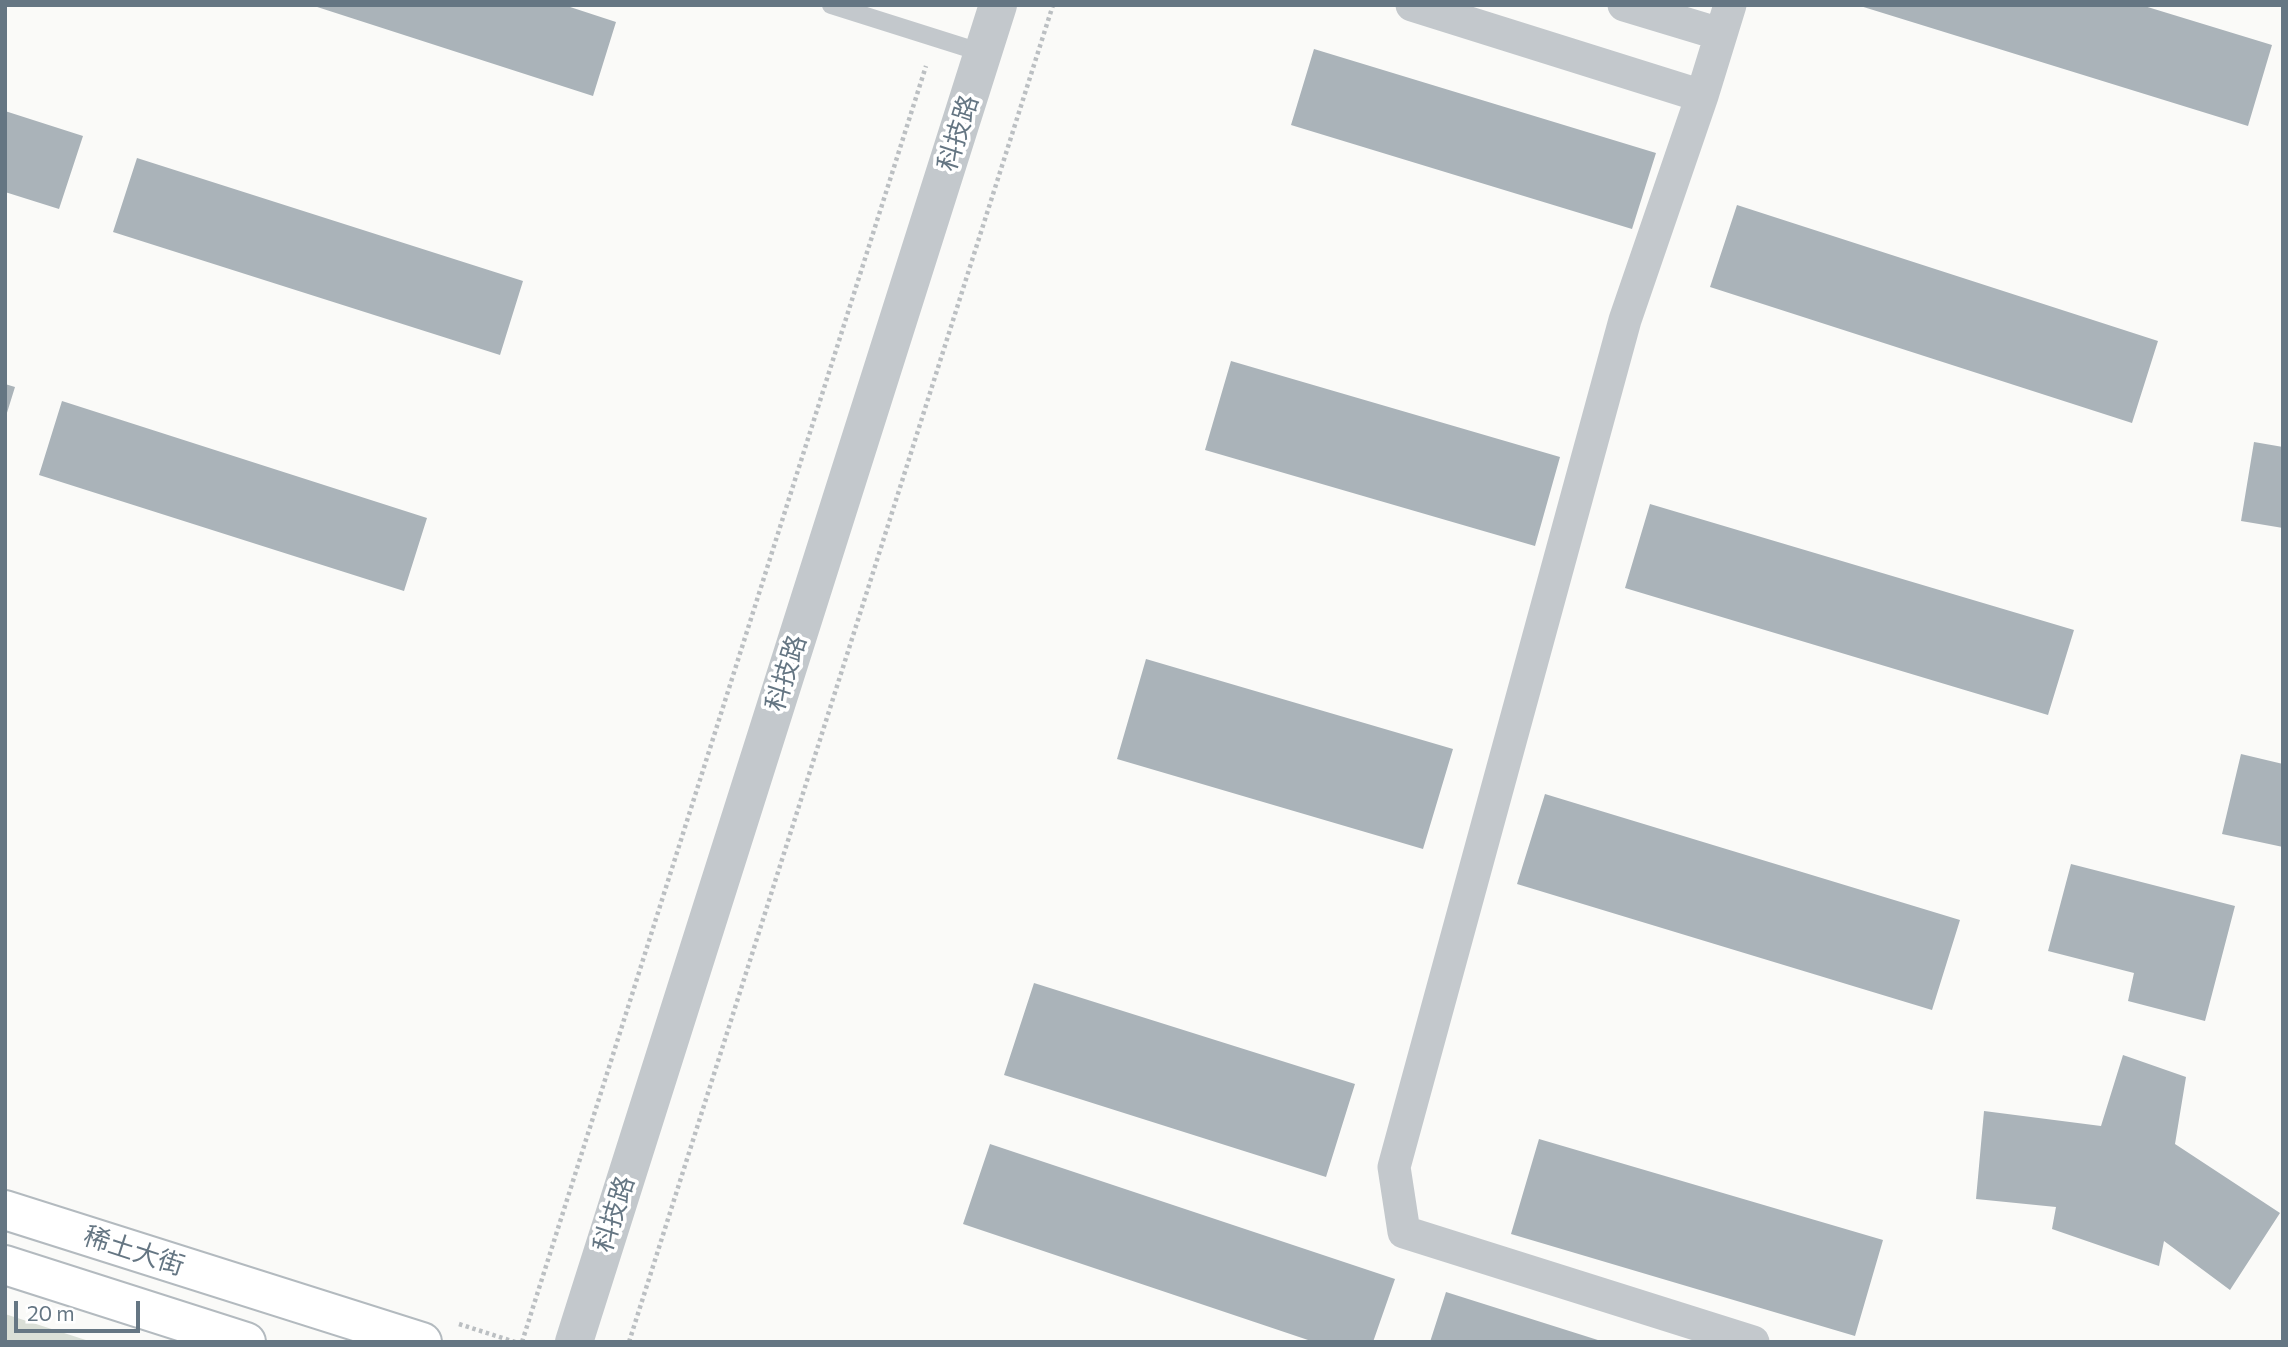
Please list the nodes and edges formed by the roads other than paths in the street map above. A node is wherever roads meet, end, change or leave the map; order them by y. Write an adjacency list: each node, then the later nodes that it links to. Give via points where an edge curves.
1 (831, 5): 6 (lane)
2 (998, 5): 6 (street, 科技路)
3 (1412, 5): 7 (street)
4 (1624, 5): 5 (street)
5 (1725, 20): 7 (street)
6 (983, 53): 12 (street, 科技路)
7 (1702, 96): 13 (street, via 1625,320 1394,1167 1404,1233)
8 (5, 1210): 11 (main road, 稀土大街)
9 (5, 1265): 10 (main road, 稀土大街)
10 (246, 1342)
11 (422, 1342)
12 (574, 1342)
13 (1753, 1342)

